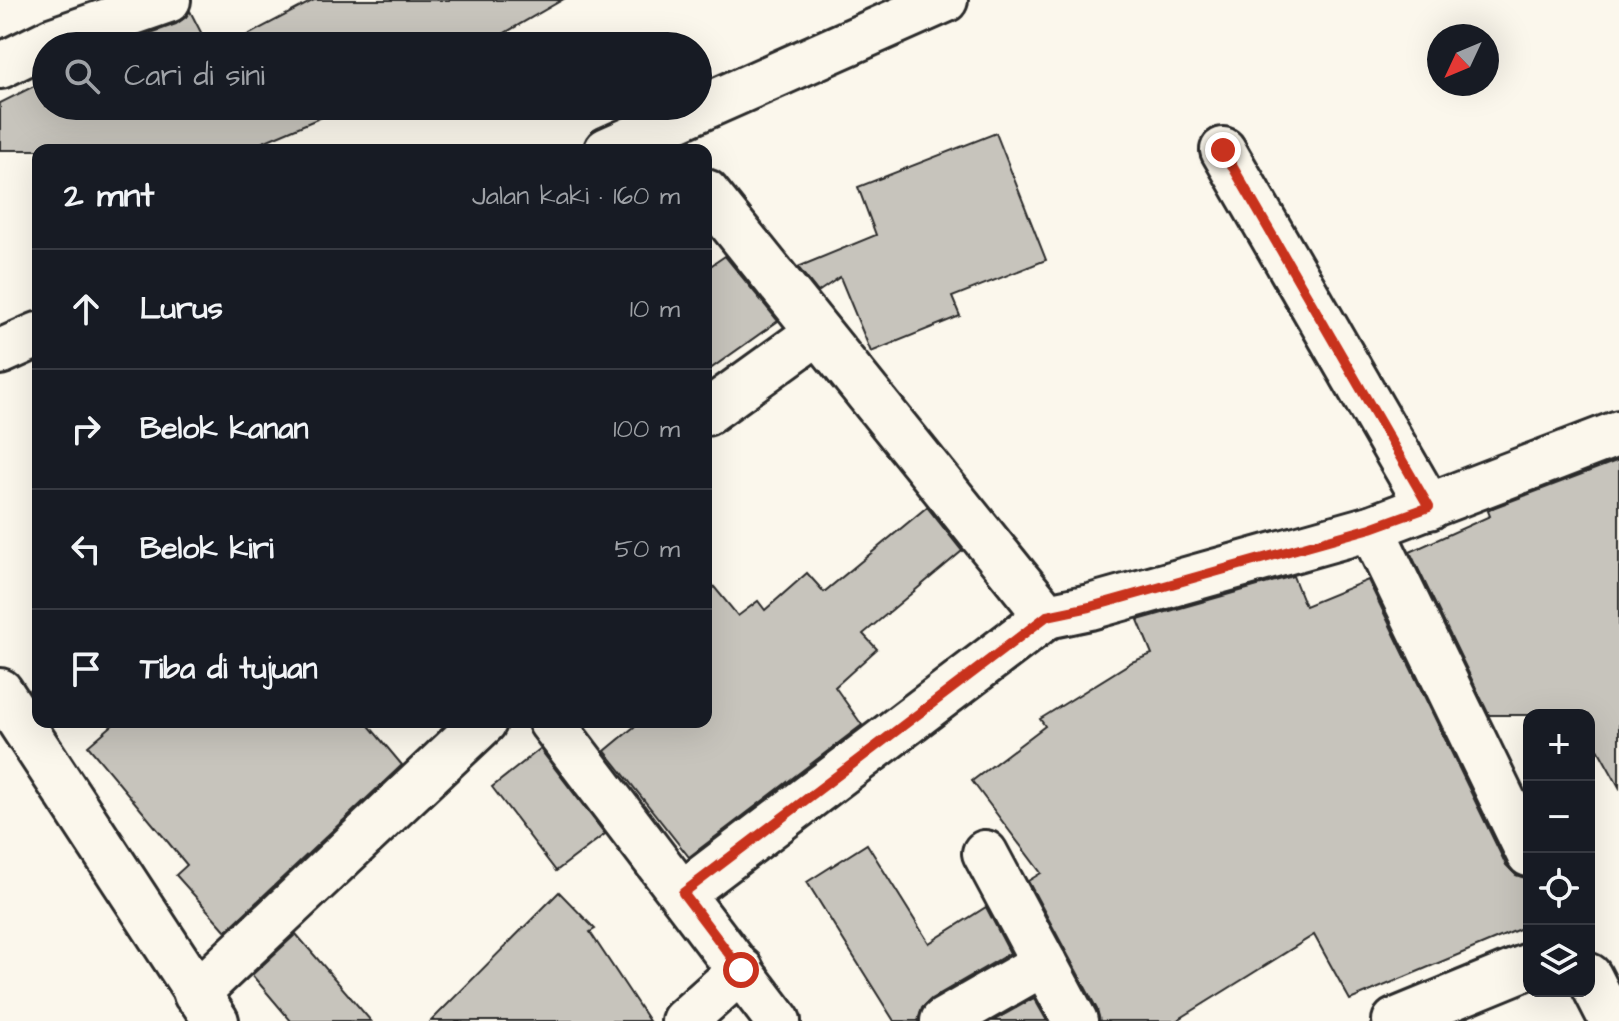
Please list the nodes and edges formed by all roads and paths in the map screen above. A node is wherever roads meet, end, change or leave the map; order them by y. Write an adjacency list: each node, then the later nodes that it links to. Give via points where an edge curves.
1 (168, 0): 3 (street)
2 (945, 0): 6 (street)
3 (76, 32)
4 (32, 50): 5 (street)
5 (0, 66)
6 (712, 115)
7 (702, 120): 8 (street)
8 (664, 139): 9 (street)
9 (638, 144)
10 (1223, 150): 17 (street)
11 (712, 200): 12 (street)
12 (818, 332): 15 (street); 19 (street)
13 (32, 338): 14 (street)
14 (0, 352)
15 (712, 409)
16 (1619, 433): 17 (street)
17 (1429, 507): 18 (street)
18 (1371, 528): 19 (street); 24 (street)
19 (1047, 616): 25 (street)
20 (0, 691): 30 (street)
21 (478, 728): 30 (street)
22 (556, 728): 25 (street)
23 (985, 853): 26 (street)
24 (1529, 853)
25 (683, 893): 28 (street)
26 (1044, 963): 33 (street); 34 (street)
27 (1523, 968): 35 (street)
28 (741, 970): 31 (street); 32 (street)
29 (1595, 988): 36 (street)
30 (206, 1008)
31 (684, 1021)
32 (778, 1021)
33 (943, 1021)
34 (1075, 1021)
35 (1395, 1021)
36 (1612, 1021)

